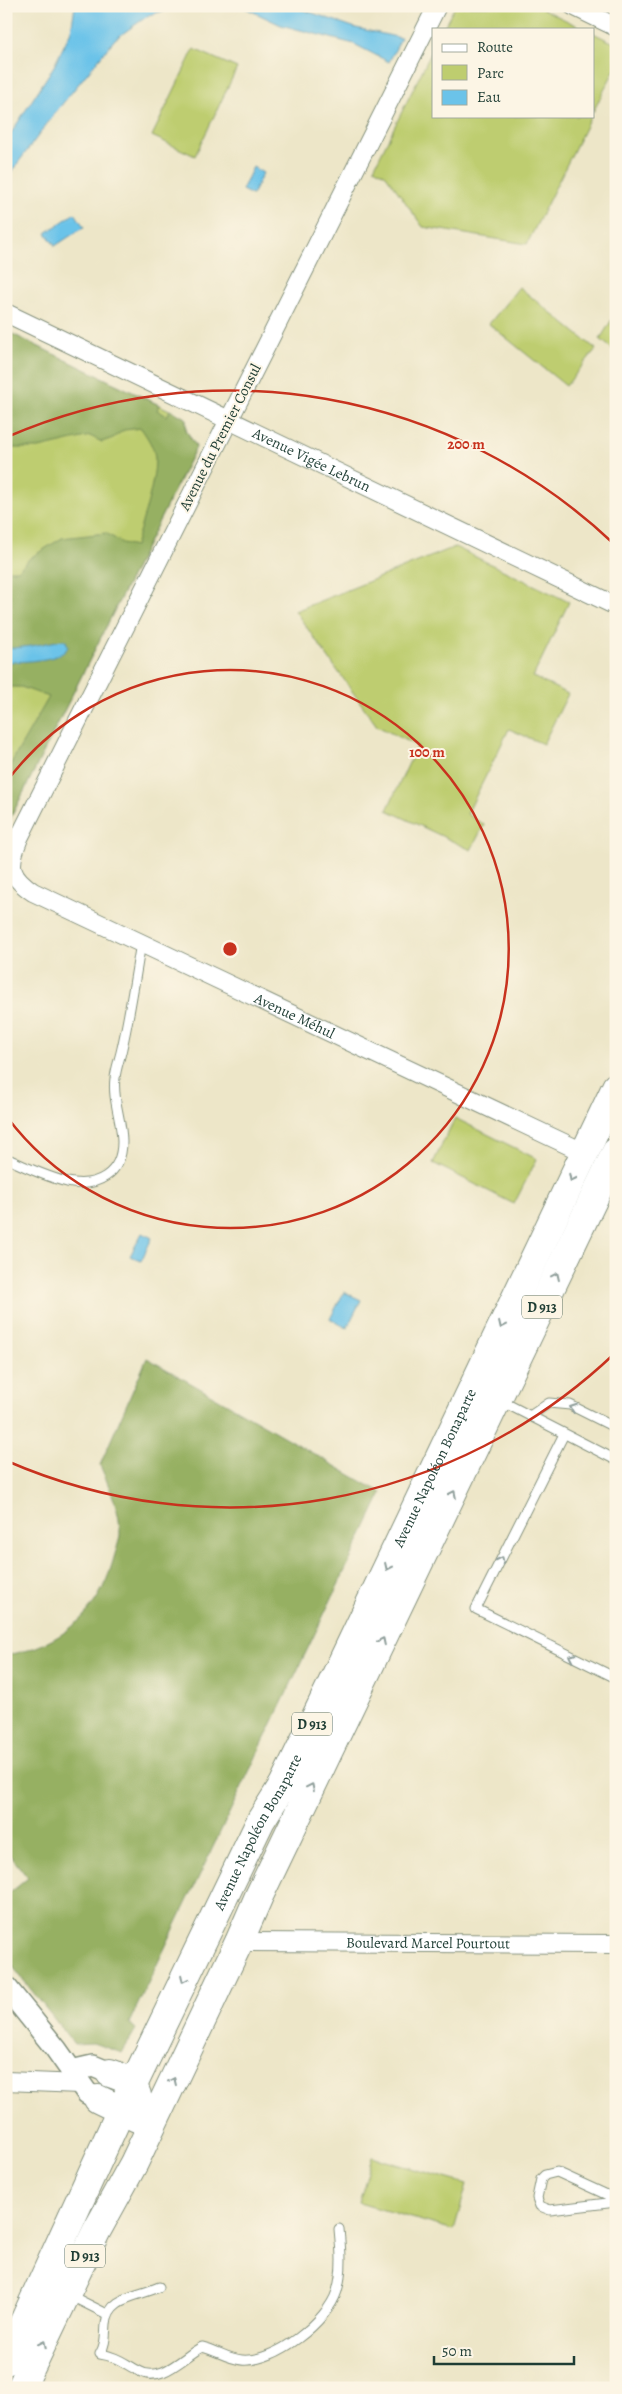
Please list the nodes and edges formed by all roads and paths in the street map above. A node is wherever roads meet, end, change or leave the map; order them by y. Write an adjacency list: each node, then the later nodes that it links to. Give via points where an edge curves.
1 (437, 6): 5 (street, Avenue du Premier Consul)
2 (573, 6): 3 (street)
3 (616, 27)
4 (6, 313): 5 (street, Avenue Vigée Lebrun)
5 (229, 420): 6 (street, Avenue Vigée Lebrun); 7 (street, Avenue du Premier Consul, via 19,838 12,855)
6 (616, 606)
7 (12, 870): 8 (street, Avenue Méhul, via 19,882 33,892)
8 (141, 943): 11 (street, Avenue Méhul); 12 (lane, via 115,1078 122,1140 122,1156 116,1169 105,1177 67,1182)
9 (616, 1087): 11 (main road, Avenue Napoléon Bonaparte / D 913)
10 (616, 1152): 13 (main road, Avenue Napoléon Bonaparte / D 913, one-way to 10)
11 (585, 1153): 19 (main road, Avenue Napoléon Bonaparte / D 913, one-way to 19)
12 (6, 1158)
13 (498, 1400): 14 (lane); 21 (main road, Avenue Napoléon Bonaparte / D 913, one-way to 13)
14 (530, 1416): 15 (lane, one-way to 14, via 570,1405 549,1403); 16 (lane)
15 (616, 1428)
16 (564, 1434): 17 (lane); 18 (lane, one-way to 16, via 476,1610)
17 (616, 1460)
18 (616, 1678)
19 (283, 1785): 20 (main road, Avenue Napoléon Bonaparte / D 913, via 261,1820); 21 (main road, D 913, via 284,1807 231,1921)
20 (202, 1942): 21 (main road); 24 (main road, Avenue Napoléon Bonaparte / D 913, one-way to 24)
21 (239, 1942): 22 (street, Boulevard Marcel Pourtout); 26 (main road, Avenue Napoléon Bonaparte / D 913, one-way to 21)
22 (616, 1944)
23 (6, 1987): 26 (street)
24 (122, 2079): 26 (main road, via 138,2106); 26 (street, via 93,2066)
25 (6, 2081): 26 (street)
26 (110, 2101): 30 (main road, Avenue Napoléon Bonaparte / D 913, via 96,2232); 32 (main road, Avenue Napoléon Bonaparte / D 913)
27 (616, 2201): 27 (lane, via 550,2210 540,2206 537,2198 541,2179 556,2172)
28 (339, 2229): 31 (lane, via 340,2269 333,2302 294,2343 272,2355 243,2360 202,2348 164,2371 144,2373 119,2358 100,2354 105,2345)
29 (159, 2287): 31 (lane, via 114,2303)
30 (68, 2294): 31 (lane); 33 (main road, Avenue Napoléon Bonaparte / D 913, one-way to 30)
31 (107, 2314)
32 (6, 2360)
33 (22, 2388)

